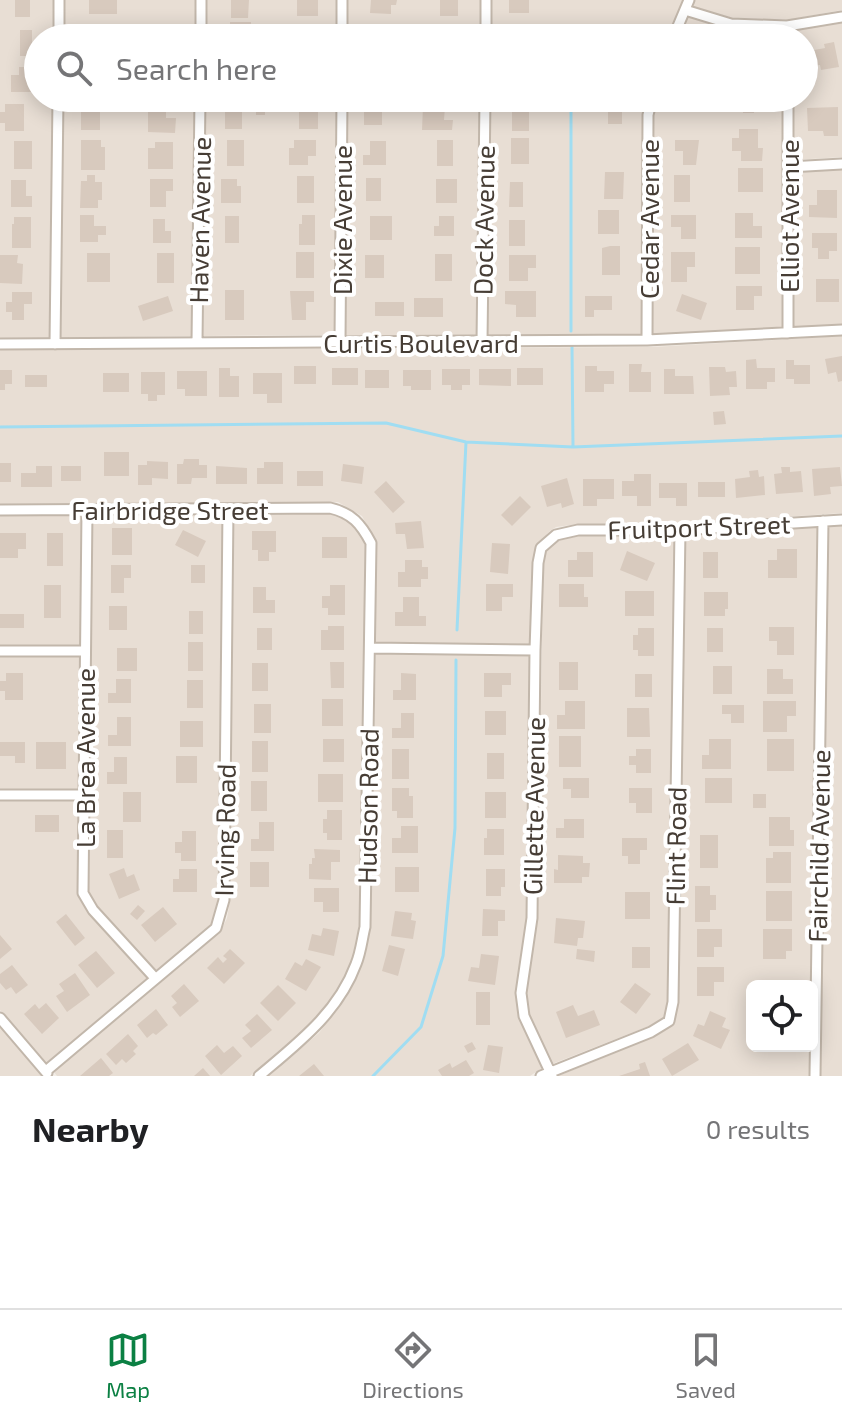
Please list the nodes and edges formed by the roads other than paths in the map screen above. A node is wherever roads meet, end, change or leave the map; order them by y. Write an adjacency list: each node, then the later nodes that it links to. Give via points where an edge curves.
1 (59, 0): 7 (street)
2 (201, 0): 8 (street)
3 (342, 0): 9 (street)
4 (486, 0): 10 (street)
5 (687, 5): 11 (street); 12 (street)
6 (842, 17): 13 (street)
7 (59, 24)
8 (201, 24)
9 (342, 24)
10 (486, 24)
11 (679, 24)
12 (731, 24)
13 (799, 24)
14 (58, 112): 29 (street)
15 (200, 112): 25 (street, Haven Avenue)
16 (342, 112): 26 (street, Dixie Avenue)
17 (485, 112): 27 (street, Dock Avenue)
18 (649, 112): 24 (street, Cedar Avenue)
19 (788, 112): 21 (street, Elliot Avenue)
20 (842, 164): 21 (street)
21 (789, 167): 23 (street, Elliot Avenue)
22 (842, 330): 23 (street, Curtis Boulevard)
23 (788, 333): 24 (street, Curtis Boulevard)
24 (647, 340): 27 (street, Curtis Boulevard)
25 (197, 342): 26 (street, Curtis Boulevard); 29 (street, Curtis Boulevard)
26 (340, 342): 27 (street, Curtis Boulevard)
27 (482, 342)
28 (0, 344): 29 (street, Curtis Boulevard)
29 (55, 344)
30 (228, 509): 32 (street, Fairbridge Street); 33 (street, Fairbridge Street); 44 (street, Irving Road, via 222,915 216,928)
31 (0, 510): 32 (street, Fairbridge Street)
32 (87, 510): 41 (street, La Brea Avenue)
33 (340, 510): 38 (street, Hudson Road, via 359,521 371,543)
34 (842, 520): 35 (street, Fruitport Street)
35 (823, 521): 36 (street, Fruitport Street); 49 (street, Fairchild Avenue)
36 (680, 530): 37 (street, Fruitport Street, via 578,530); 47 (street, Flint Road, via 669,1021)
37 (556, 535): 39 (street, Gillette Avenue, via 541,548 538,563)
38 (371, 648): 39 (street); 48 (street, Hudson Road, via 365,927 357,963 342,995 316,1028)
39 (535, 650): 47 (street, Gillette Avenue, via 532,918 521,993 524,1016)
40 (0, 651): 41 (street)
41 (85, 651): 43 (street, La Brea Avenue)
42 (0, 795): 43 (street)
43 (83, 795): 44 (street, La Brea Avenue, via 83,893)
44 (155, 978): 46 (street, Irving Road)
45 (0, 1018): 46 (street)
46 (48, 1074)
47 (547, 1074)
48 (259, 1076)
49 (815, 1076)

